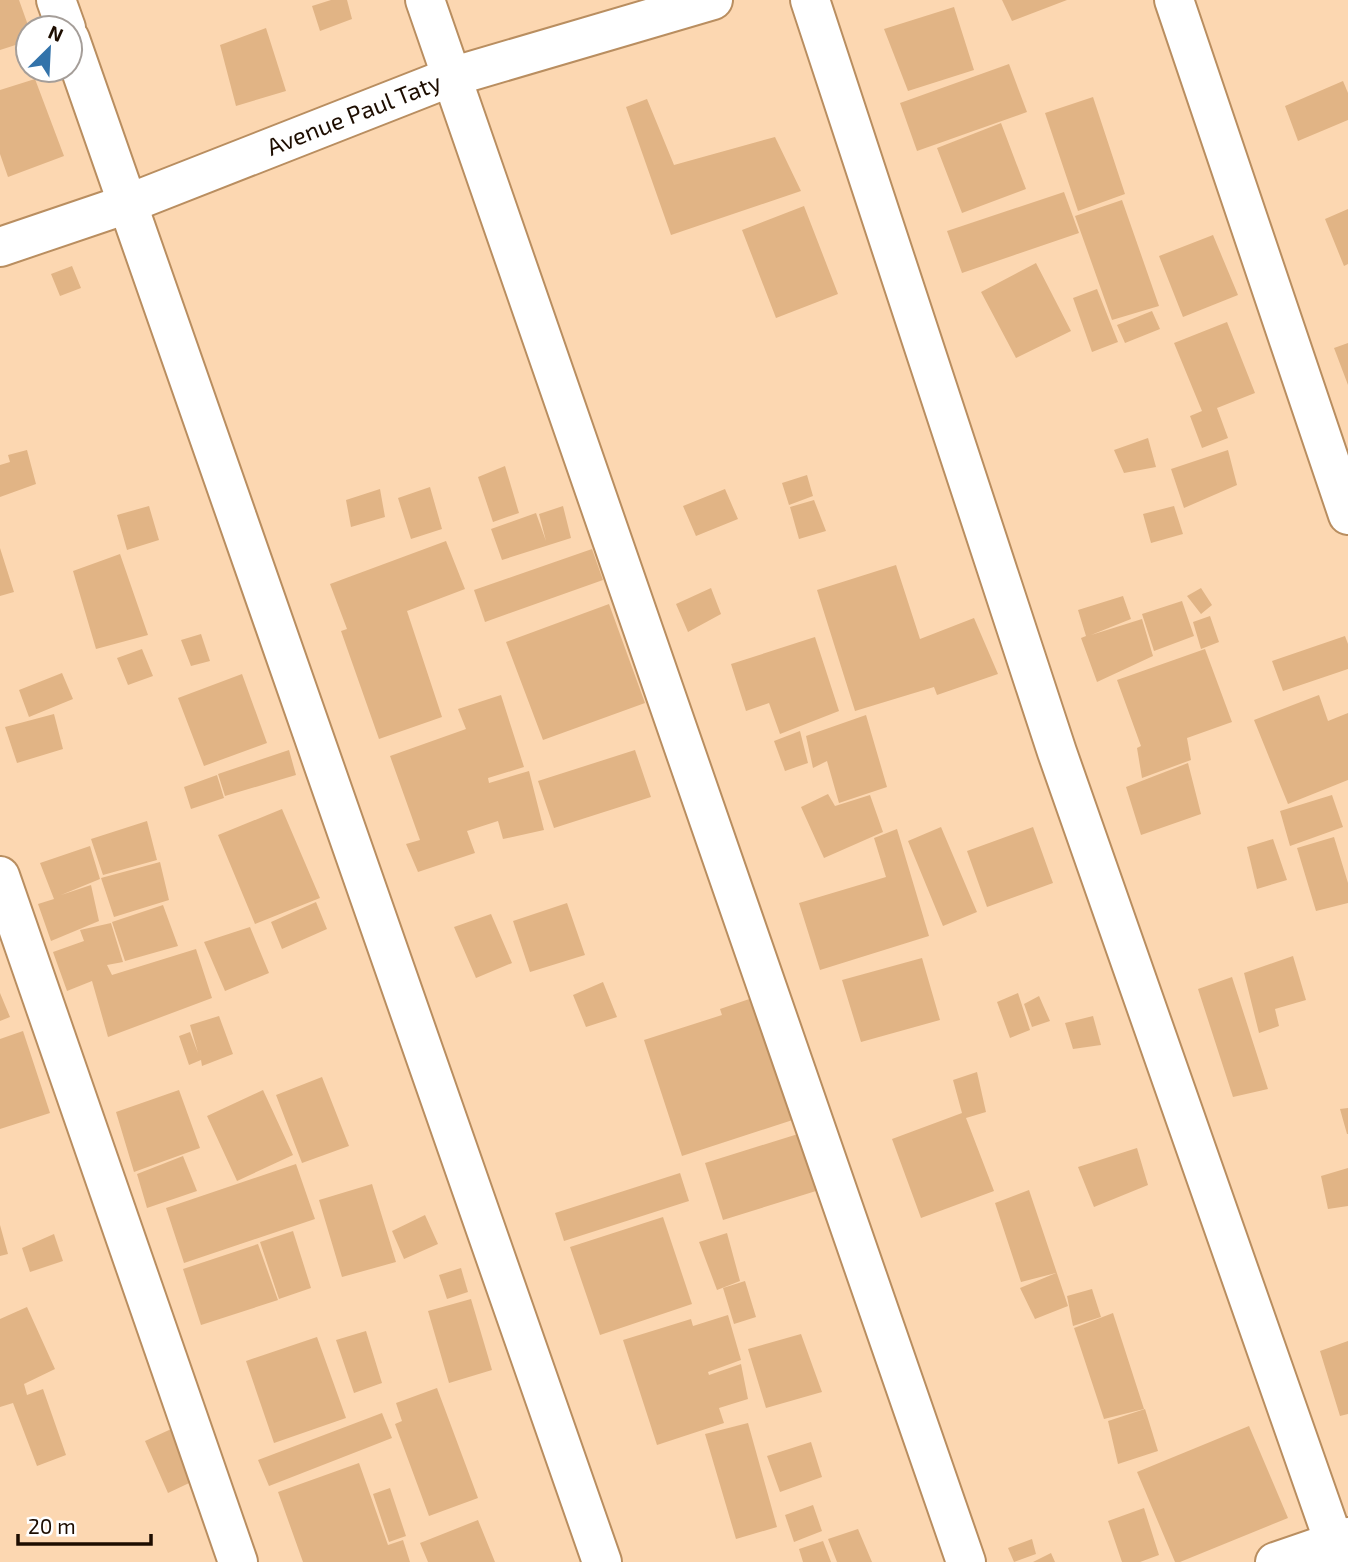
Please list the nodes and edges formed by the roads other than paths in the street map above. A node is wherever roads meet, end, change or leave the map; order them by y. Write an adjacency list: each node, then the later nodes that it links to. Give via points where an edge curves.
1 (425, 0): 5 (street)
2 (713, 0): 5 (street, Avenue Paul Taty)
3 (810, 0): 11 (street, via 1057,752)
4 (1174, 0): 9 (street)
5 (451, 77): 7 (street, Avenue Paul Taty); 14 (street)
6 (84, 79): 7 (street)
7 (128, 204): 8 (street, Avenue Paul Taty); 13 (street)
8 (0, 247)
9 (1348, 515)
10 (0, 876): 12 (street)
11 (1341, 1547): 15 (street)
12 (238, 1562)
13 (602, 1562)
14 (966, 1562)
15 (1275, 1562)

